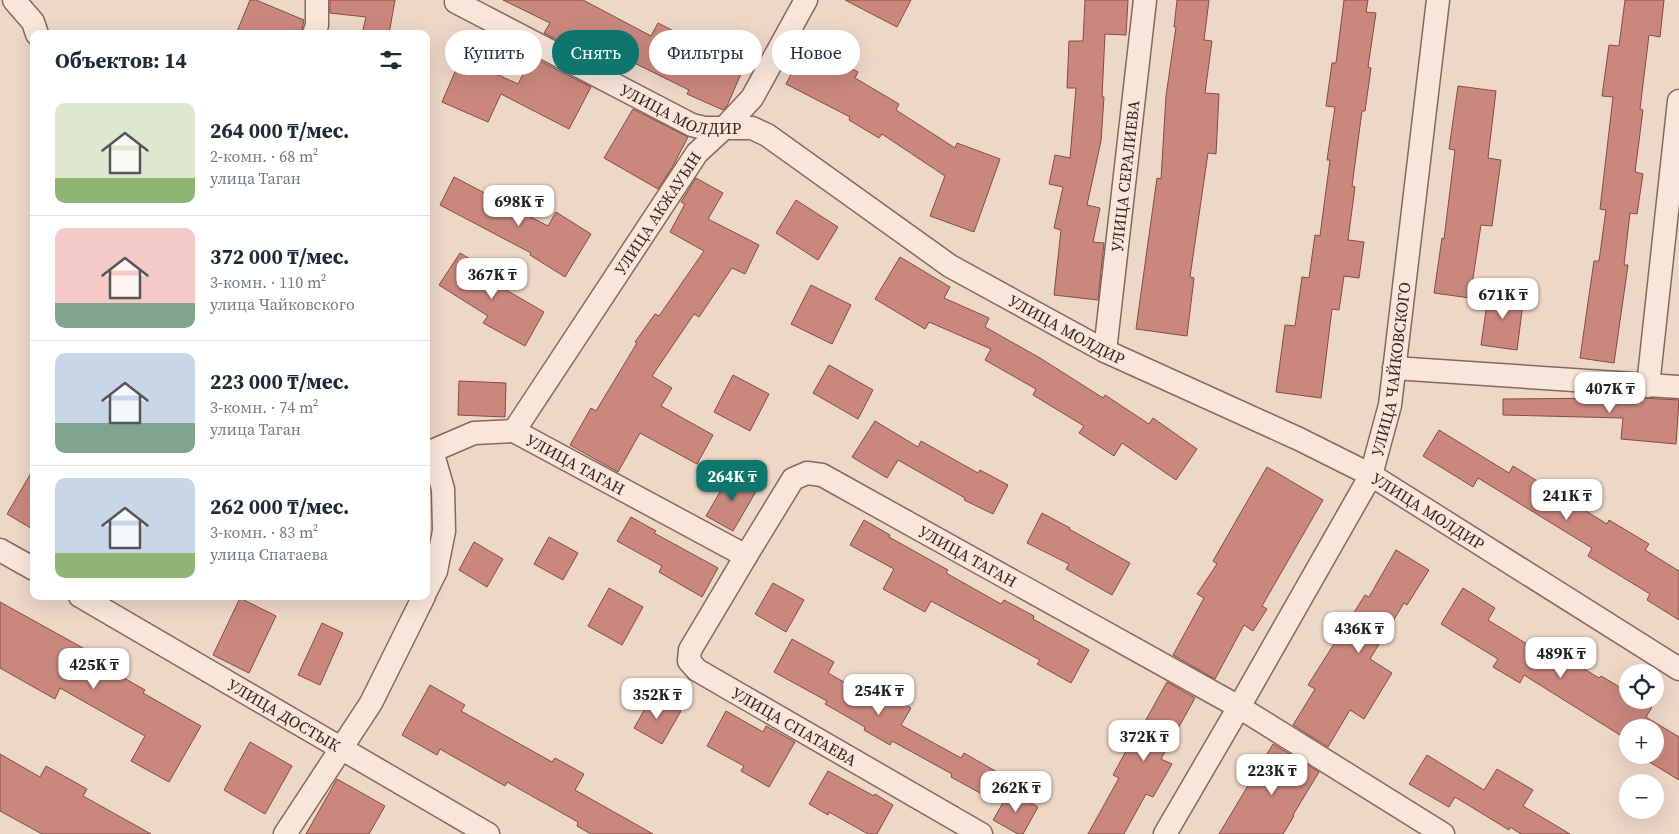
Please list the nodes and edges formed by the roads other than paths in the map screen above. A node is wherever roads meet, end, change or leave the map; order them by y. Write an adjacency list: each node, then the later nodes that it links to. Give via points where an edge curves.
1 (14, 0): 7 (street, via 33,22)
2 (317, 0): 8 (street)
3 (806, 0): 10 (street, УЛИЦА АКЖАУЫН, via 752,98)
4 (1145, 0): 11 (street, УЛИЦА СЕРАЛИЕВА)
5 (1438, 0): 12 (street, УЛИЦА ЧАЙКОВСКОГО)
6 (456, 2): 10 (street, УЛИЦА МОЛДИР, via 692,125)
7 (36, 30)
8 (315, 30)
9 (1679, 101): 13 (street)
10 (724, 128): 11 (street, УЛИЦА МОЛДИР, via 752,128 767,135 950,266); 15 (street, УЛИЦА АКЖАУЫН, via 697,153)
11 (1105, 351): 18 (street, УЛИЦА МОЛДИР, via 1299,438)
12 (1394, 368): 13 (street); 18 (street, УЛИЦА ЧАЙКОВСКОГО, via 1390,404)
13 (1648, 386): 14 (street)
14 (1679, 387)
15 (514, 431): 16 (street, via 474,433); 20 (street, УЛИЦА ТАГАН)
16 (430, 451)
17 (430, 454): 22 (street, via 443,489 444,531 436,572)
18 (1371, 475): 25 (street, УЛИЦА МОЛДИР); 26 (street, УЛИЦА ЧАЙКОВСКОГО)
19 (0, 550): 21 (street)
20 (746, 556): 26 (street, УЛИЦА ТАГАН, via 794,479 807,473 822,475); 30 (street, УЛИЦА СПАТАЕВА, via 690,650 689,661 697,670)
21 (30, 567)
22 (430, 583)
23 (87, 600): 27 (street, УЛИЦА ДОСТЫК)
24 (422, 600): 27 (street, via 371,703)
25 (1679, 669)
26 (1239, 707): 31 (street, УЛИЦА ЧАЙКОВСКОГО); 32 (street, УЛИЦА ТАГАН)
27 (341, 748): 28 (street); 29 (street, УЛИЦА ДОСТЫК)
28 (285, 834)
29 (488, 834)
30 (980, 834)
31 (1165, 834)
32 (1443, 834)

